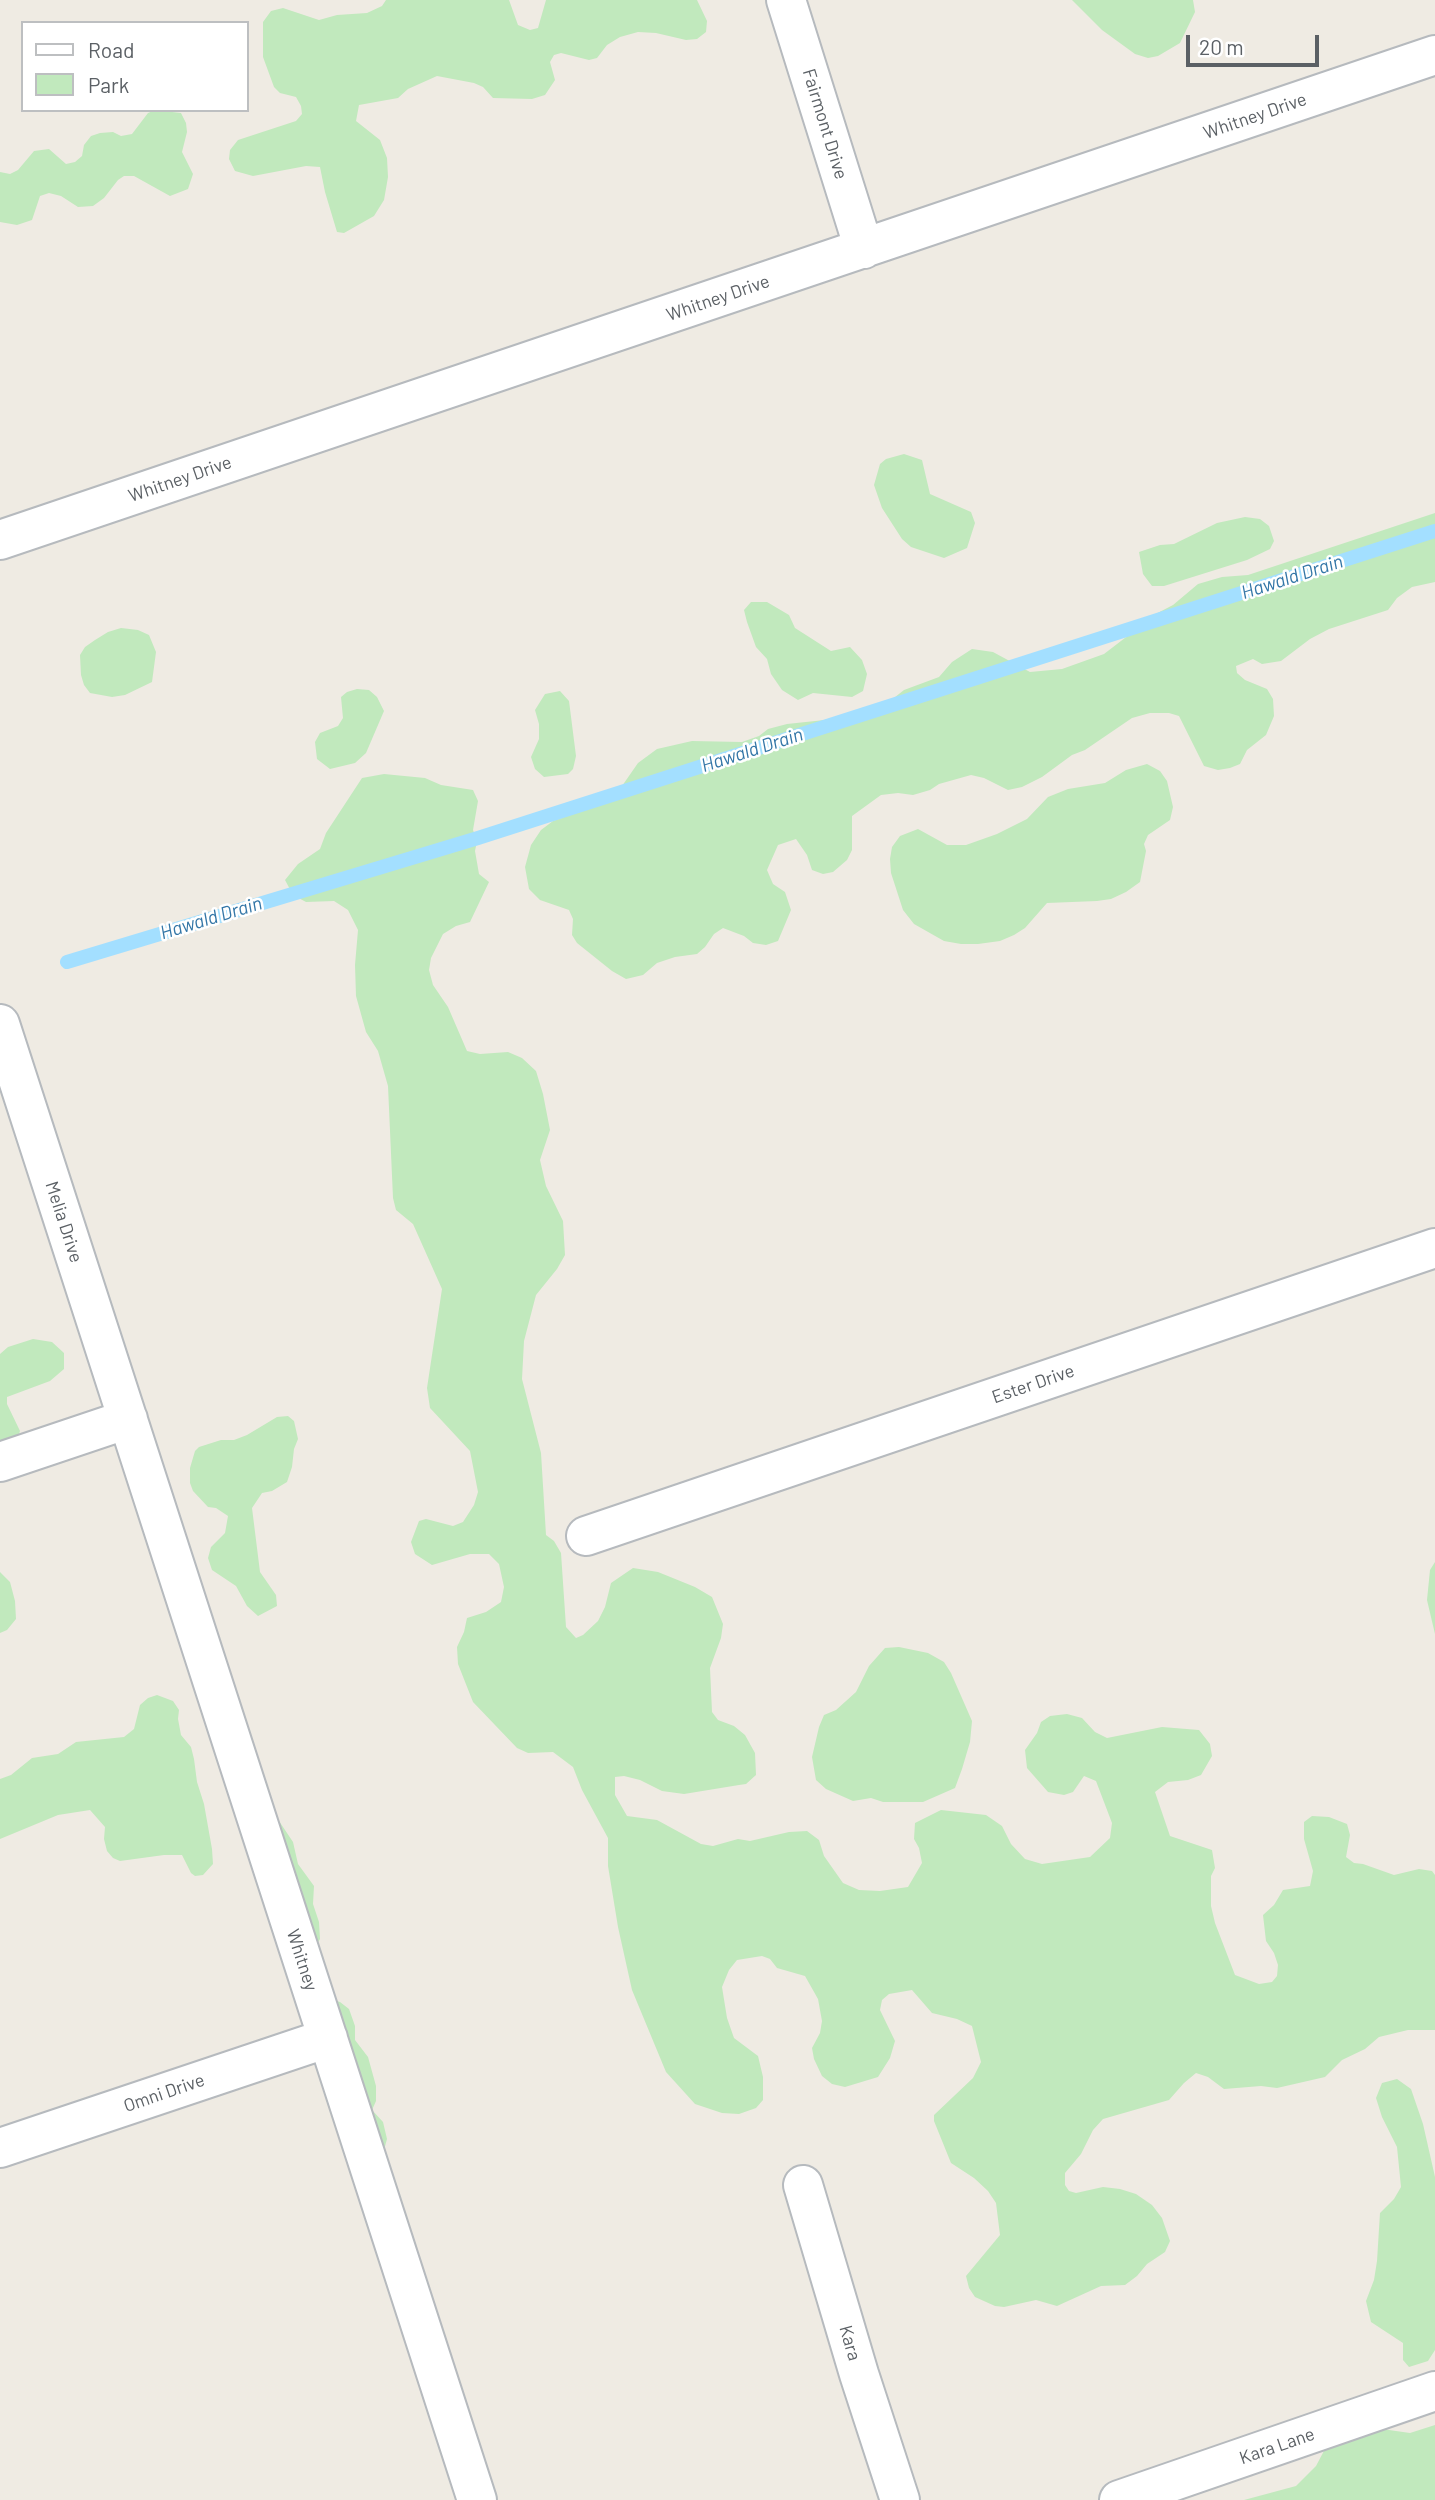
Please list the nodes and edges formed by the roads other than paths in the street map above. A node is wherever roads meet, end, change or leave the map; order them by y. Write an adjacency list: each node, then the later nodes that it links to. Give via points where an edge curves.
1 (786, 0): 3 (street, Fairmont Drive)
2 (1435, 55): 3 (street, Whitney Drive)
3 (864, 248): 4 (street, Whitney Drive)
4 (0, 540)
5 (0, 1024): 7 (street, Melia Drive)
6 (1435, 1248): 9 (street, Ester Drive)
7 (128, 1419): 8 (street); 10 (street, Whitney)
8 (0, 1462)
9 (586, 1536)
10 (328, 2038): 11 (street, Omni Drive); 14 (street, Whitney)
11 (0, 2148)
12 (803, 2185): 15 (street, Kara)
13 (1435, 2391): 16 (street, Kara Lane)
14 (477, 2500)
15 (900, 2500)
16 (1119, 2500)

